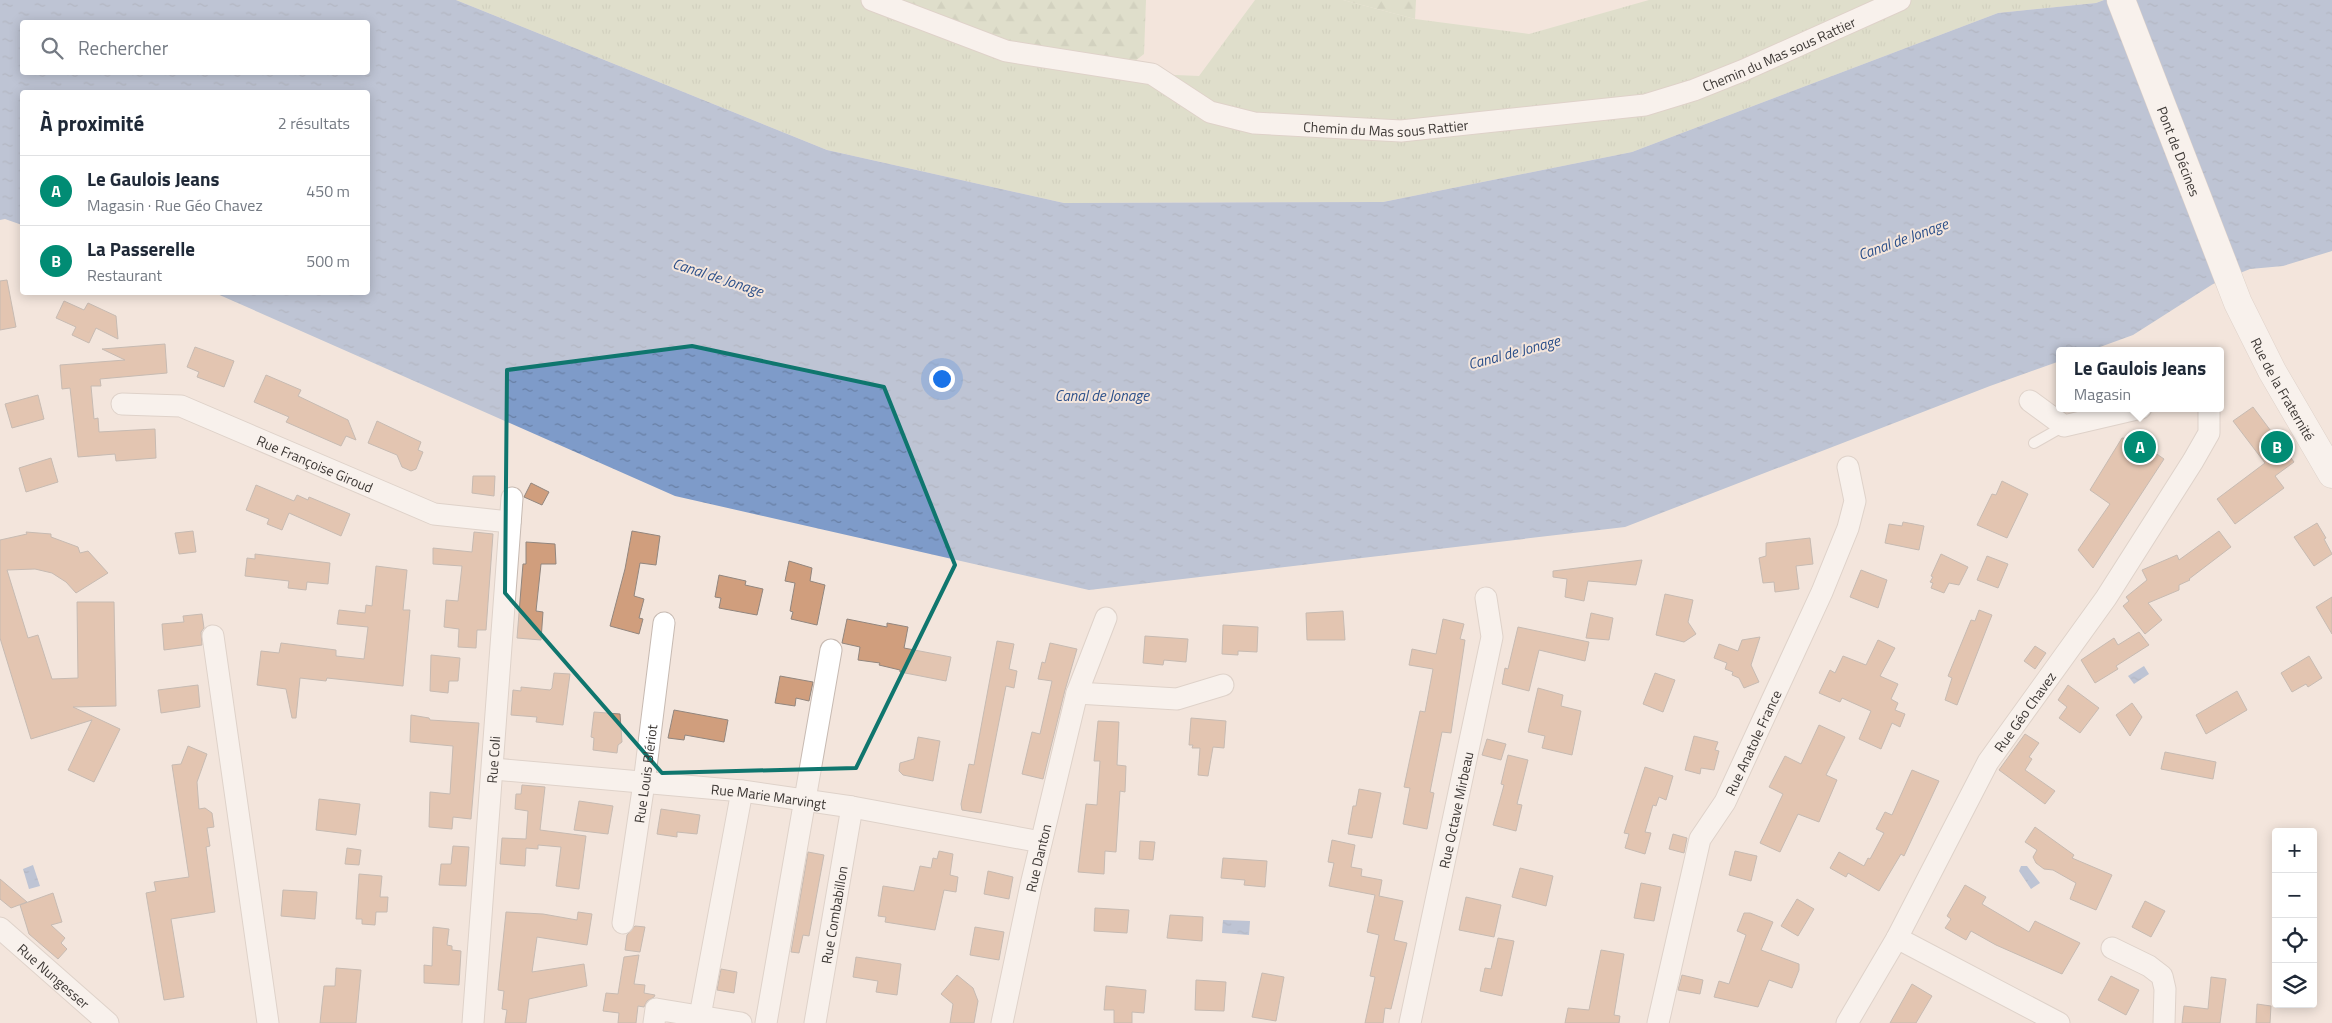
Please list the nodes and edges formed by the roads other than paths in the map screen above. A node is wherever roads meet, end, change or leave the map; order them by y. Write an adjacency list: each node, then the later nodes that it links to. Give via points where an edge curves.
1 (872, 0): 2 (street, Chemin du Mas sous Rattier, via 1006,51 1152,74 1210,112 1254,123 1401,131 1645,105 1744,70)
2 (1900, 0)
3 (2121, 0): 4 (street, Pont de Décines)
4 (2238, 303): 12 (street, Rue de la Fraternité, via 2272,371)
5 (2030, 401): 9 (street)
6 (122, 404): 14 (street, Rue Françoise Giroud, via 181,406 434,514)
7 (2124, 412): 9 (street)
8 (2210, 412): 30 (street, Rue Géo Chavez, via 2209,433 2193,461 2106,598 1988,762)
9 (2064, 426): 10 (lane)
10 (2034, 443)
11 (1848, 467): 42 (street, Rue Anatole France, via 1855,501 1848,528 1725,802 1700,839)
12 (2332, 474)
13 (512, 498): 14 (street, Rue Coli)
14 (510, 522): 22 (street, Rue Coli)
15 (1486, 598): 41 (street, Rue Octave Mirbeau, via 1492,637)
16 (1106, 618): 21 (street, Rue Danton)
17 (664, 623): 23 (street, Rue Louis Blériot)
18 (213, 636): 35 (street)
19 (831, 650): 25 (street)
20 (1223, 684): 21 (street, via 1178,699)
21 (1077, 693): 27 (street, Rue Danton)
22 (494, 769): 23 (street, Rue Marie Marvingt); 36 (street, Rue Coli)
23 (644, 782): 24 (street, Rue Marie Marvingt); 28 (street, Rue Louis Blériot)
24 (742, 791): 25 (street, Rue Marie Marvingt); 33 (street)
25 (806, 800): 26 (street, Rue Marie Marvingt); 38 (street)
26 (852, 807): 27 (street, Rue Marie Marvingt); 39 (street, Rue Combabillon)
27 (1041, 842): 40 (street, Rue Danton)
28 (623, 923)
29 (0, 928): 34 (street, Rue Nungesser)
30 (1897, 938): 43 (street, Rue Géo Chavez); 44 (street)
31 (2112, 948): 45 (street, via 2162,976)
32 (655, 1016): 33 (street)
33 (700, 1016): 37 (street)
34 (108, 1023)
35 (268, 1023)
36 (473, 1023)
37 (741, 1023)
38 (766, 1023)
39 (815, 1023)
40 (1002, 1023)
41 (1410, 1023)
42 (1658, 1023)
43 (1847, 1023)
44 (2059, 1023)
45 (2164, 1023)

